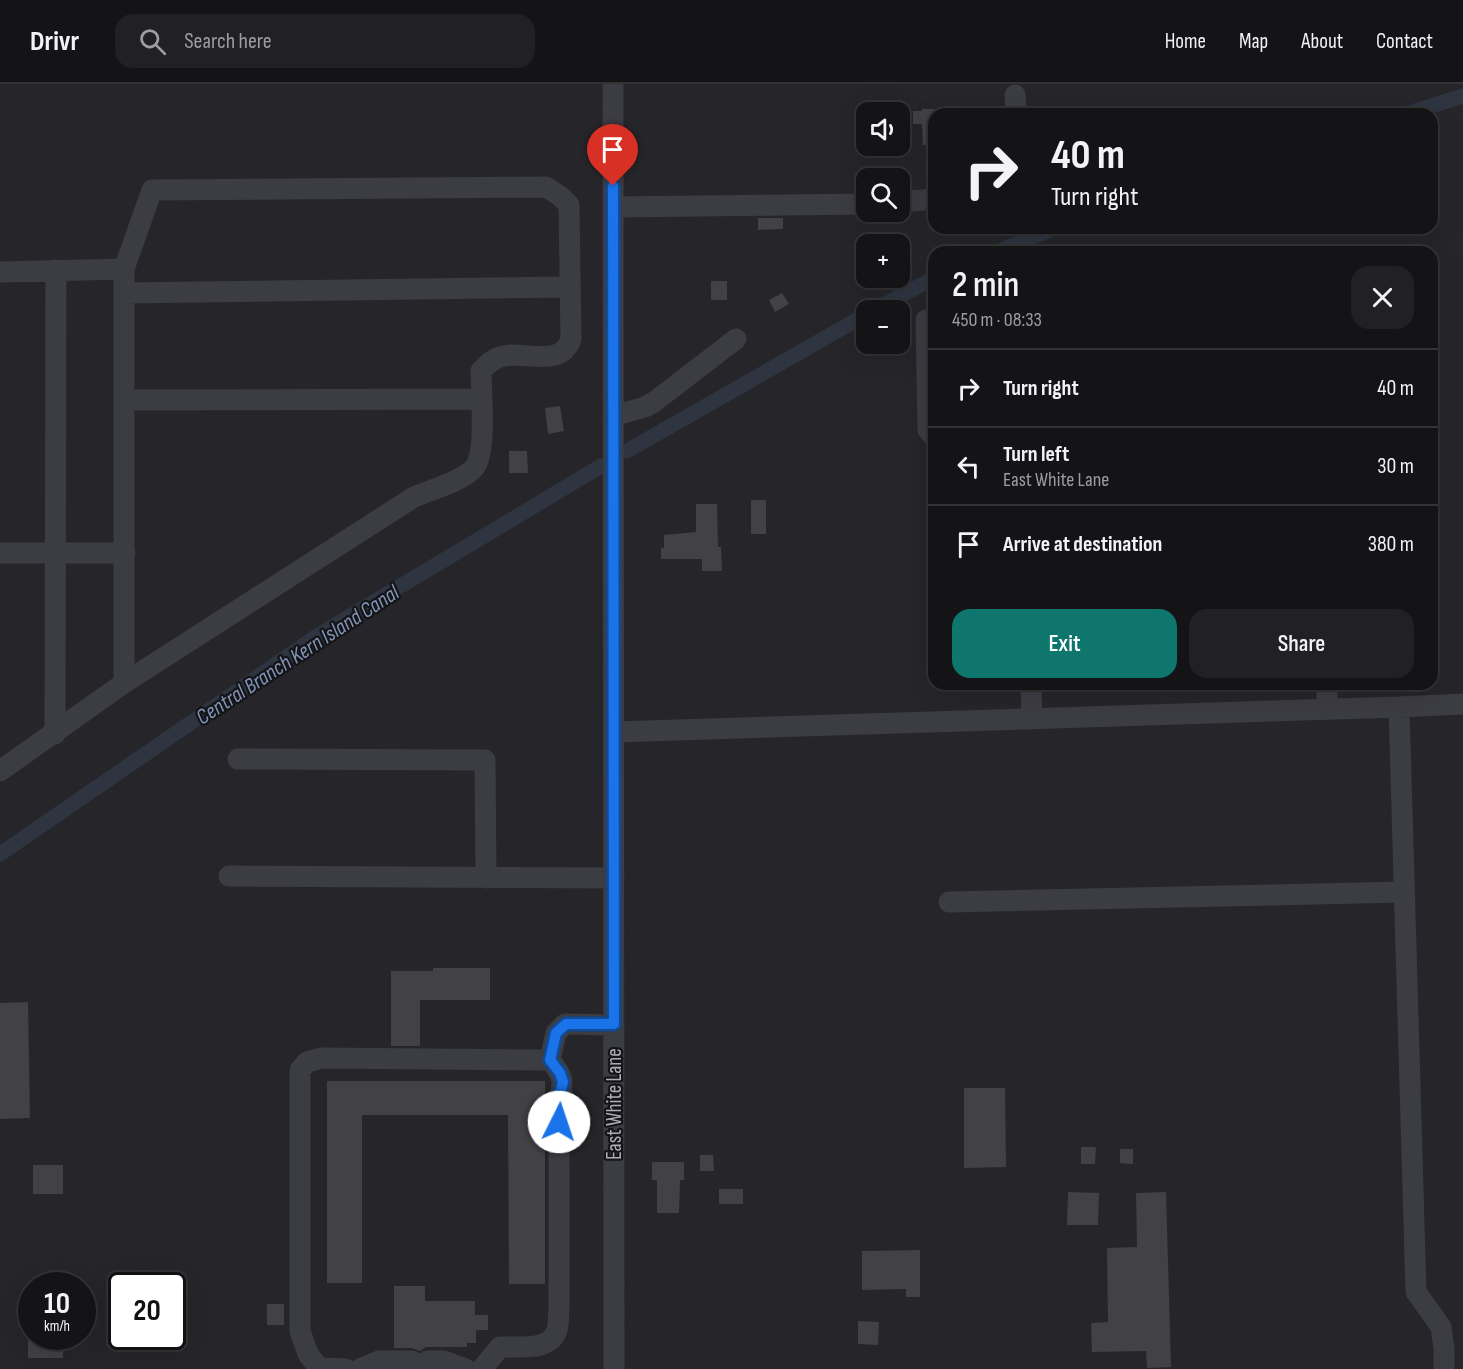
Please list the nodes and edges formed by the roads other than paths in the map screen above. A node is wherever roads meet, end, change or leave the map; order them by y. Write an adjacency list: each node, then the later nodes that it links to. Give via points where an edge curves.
1 (613, 84): 5 (street, East White Lane)
2 (928, 200): 3 (street)
3 (910, 201)
4 (856, 204): 5 (street)
5 (613, 207): 15 (street, East White Lane)
6 (124, 269): 7 (street); 9 (street, via 152,190 546,187 569,205); 10 (street)
7 (56, 270): 8 (street); 18 (street)
8 (0, 272)
9 (570, 286): 10 (street); 13 (street, via 571,339 567,349 558,356 502,356 491,361 481,371)
10 (124, 293): 14 (street)
11 (926, 320): 16 (street)
12 (736, 339): 15 (street, via 654,402)
13 (482, 399): 14 (street); 20 (street, via 482,453 474,468 414,497)
14 (124, 400): 19 (street)
15 (613, 416): 27 (street, East White Lane)
16 (928, 430)
17 (0, 553): 18 (street)
18 (56, 553): 19 (street); 28 (street)
19 (125, 553): 20 (street)
20 (124, 683): 28 (street)
21 (1031, 690): 26 (street)
22 (1327, 690): 25 (street)
23 (1463, 704): 24 (street)
24 (1399, 706): 25 (street); 34 (street)
25 (1327, 709): 26 (street)
26 (1032, 718): 27 (street)
27 (614, 732): 33 (street, East White Lane)
28 (55, 734): 30 (street)
29 (238, 759): 32 (street, via 485,760)
30 (0, 771)
31 (229, 876): 32 (street)
32 (486, 878): 33 (street)
33 (614, 878): 36 (street, East White Lane)
34 (1404, 892): 35 (street); 43 (street, via 1416,1292 1441,1326)
35 (950, 902)
36 (614, 1024): 37 (street, via 566,1024 556,1033); 42 (street, East White Lane)
37 (550, 1060): 38 (street, via 322,1058 307,1062 300,1070 300,1331 308,1354 319,1368); 41 (street, via 563,1082 559,1098 557,1329 552,1340 543,1346 500,1347)
38 (346, 1369)
39 (360, 1369): 40 (street, via 379,1361 444,1361)
40 (466, 1369)
41 (482, 1369)
42 (614, 1369)
43 (1444, 1369)

